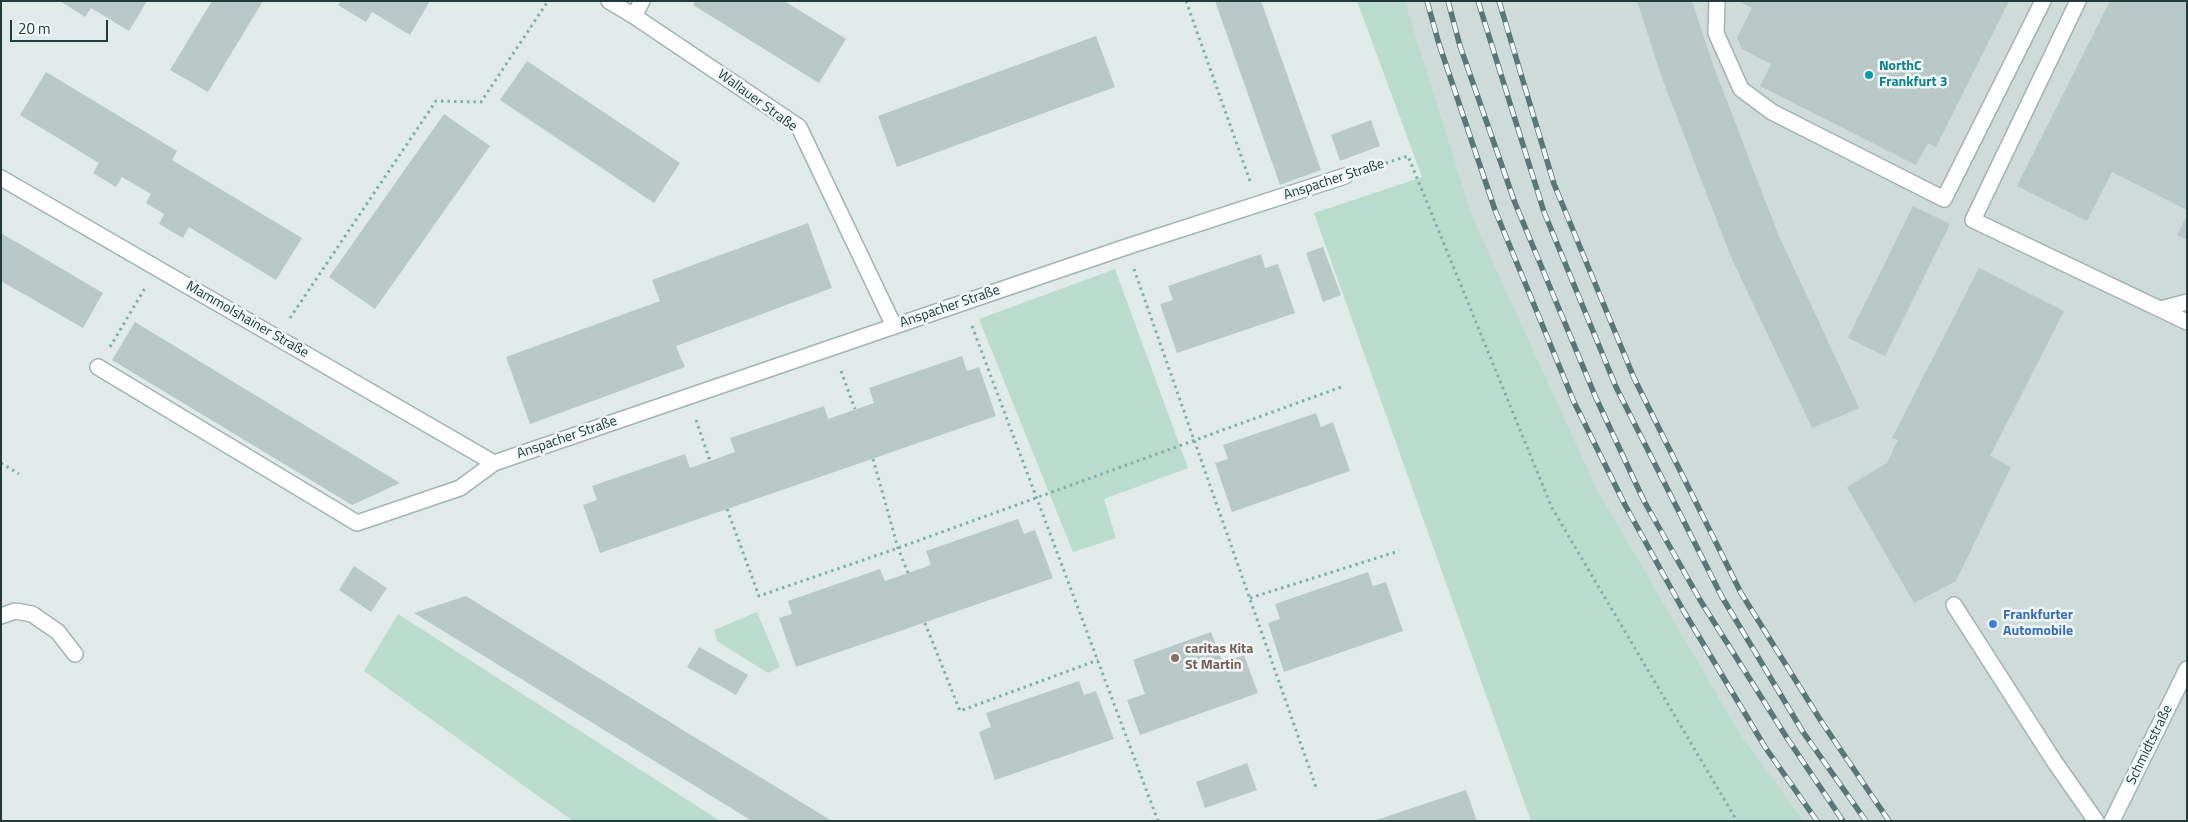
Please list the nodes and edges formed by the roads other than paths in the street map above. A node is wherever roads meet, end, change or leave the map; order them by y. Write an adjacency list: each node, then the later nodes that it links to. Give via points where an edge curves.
1 (609, 1): 6 (street, Wallauer Straße)
2 (642, 1): 6 (street)
3 (1717, 1): 4 (street, via 1716,33 1742,89 1772,112 1944,199)
4 (2043, 1)
5 (2078, 1): 10 (street, via 1973,220)
6 (634, 16): 12 (street, Wallauer Straße, via 798,127)
7 (1345, 176): 12 (street, Anspacher Straße)
8 (1, 178): 14 (street, Mammolshainer Straße)
9 (2187, 302): 10 (street)
10 (2161, 308): 11 (street)
11 (2187, 322)
12 (894, 326): 14 (street, Anspacher Straße)
13 (98, 367): 14 (street, Anspacher Straße, via 357,523 460,488)
14 (494, 462)
15 (1954, 605): 19 (street)
16 (1, 616): 17 (street, via 15,611 32,614 58,632)
17 (75, 654)
18 (2187, 669): 20 (street, Schmidtstraße)
19 (2096, 821)
20 (2112, 821)

